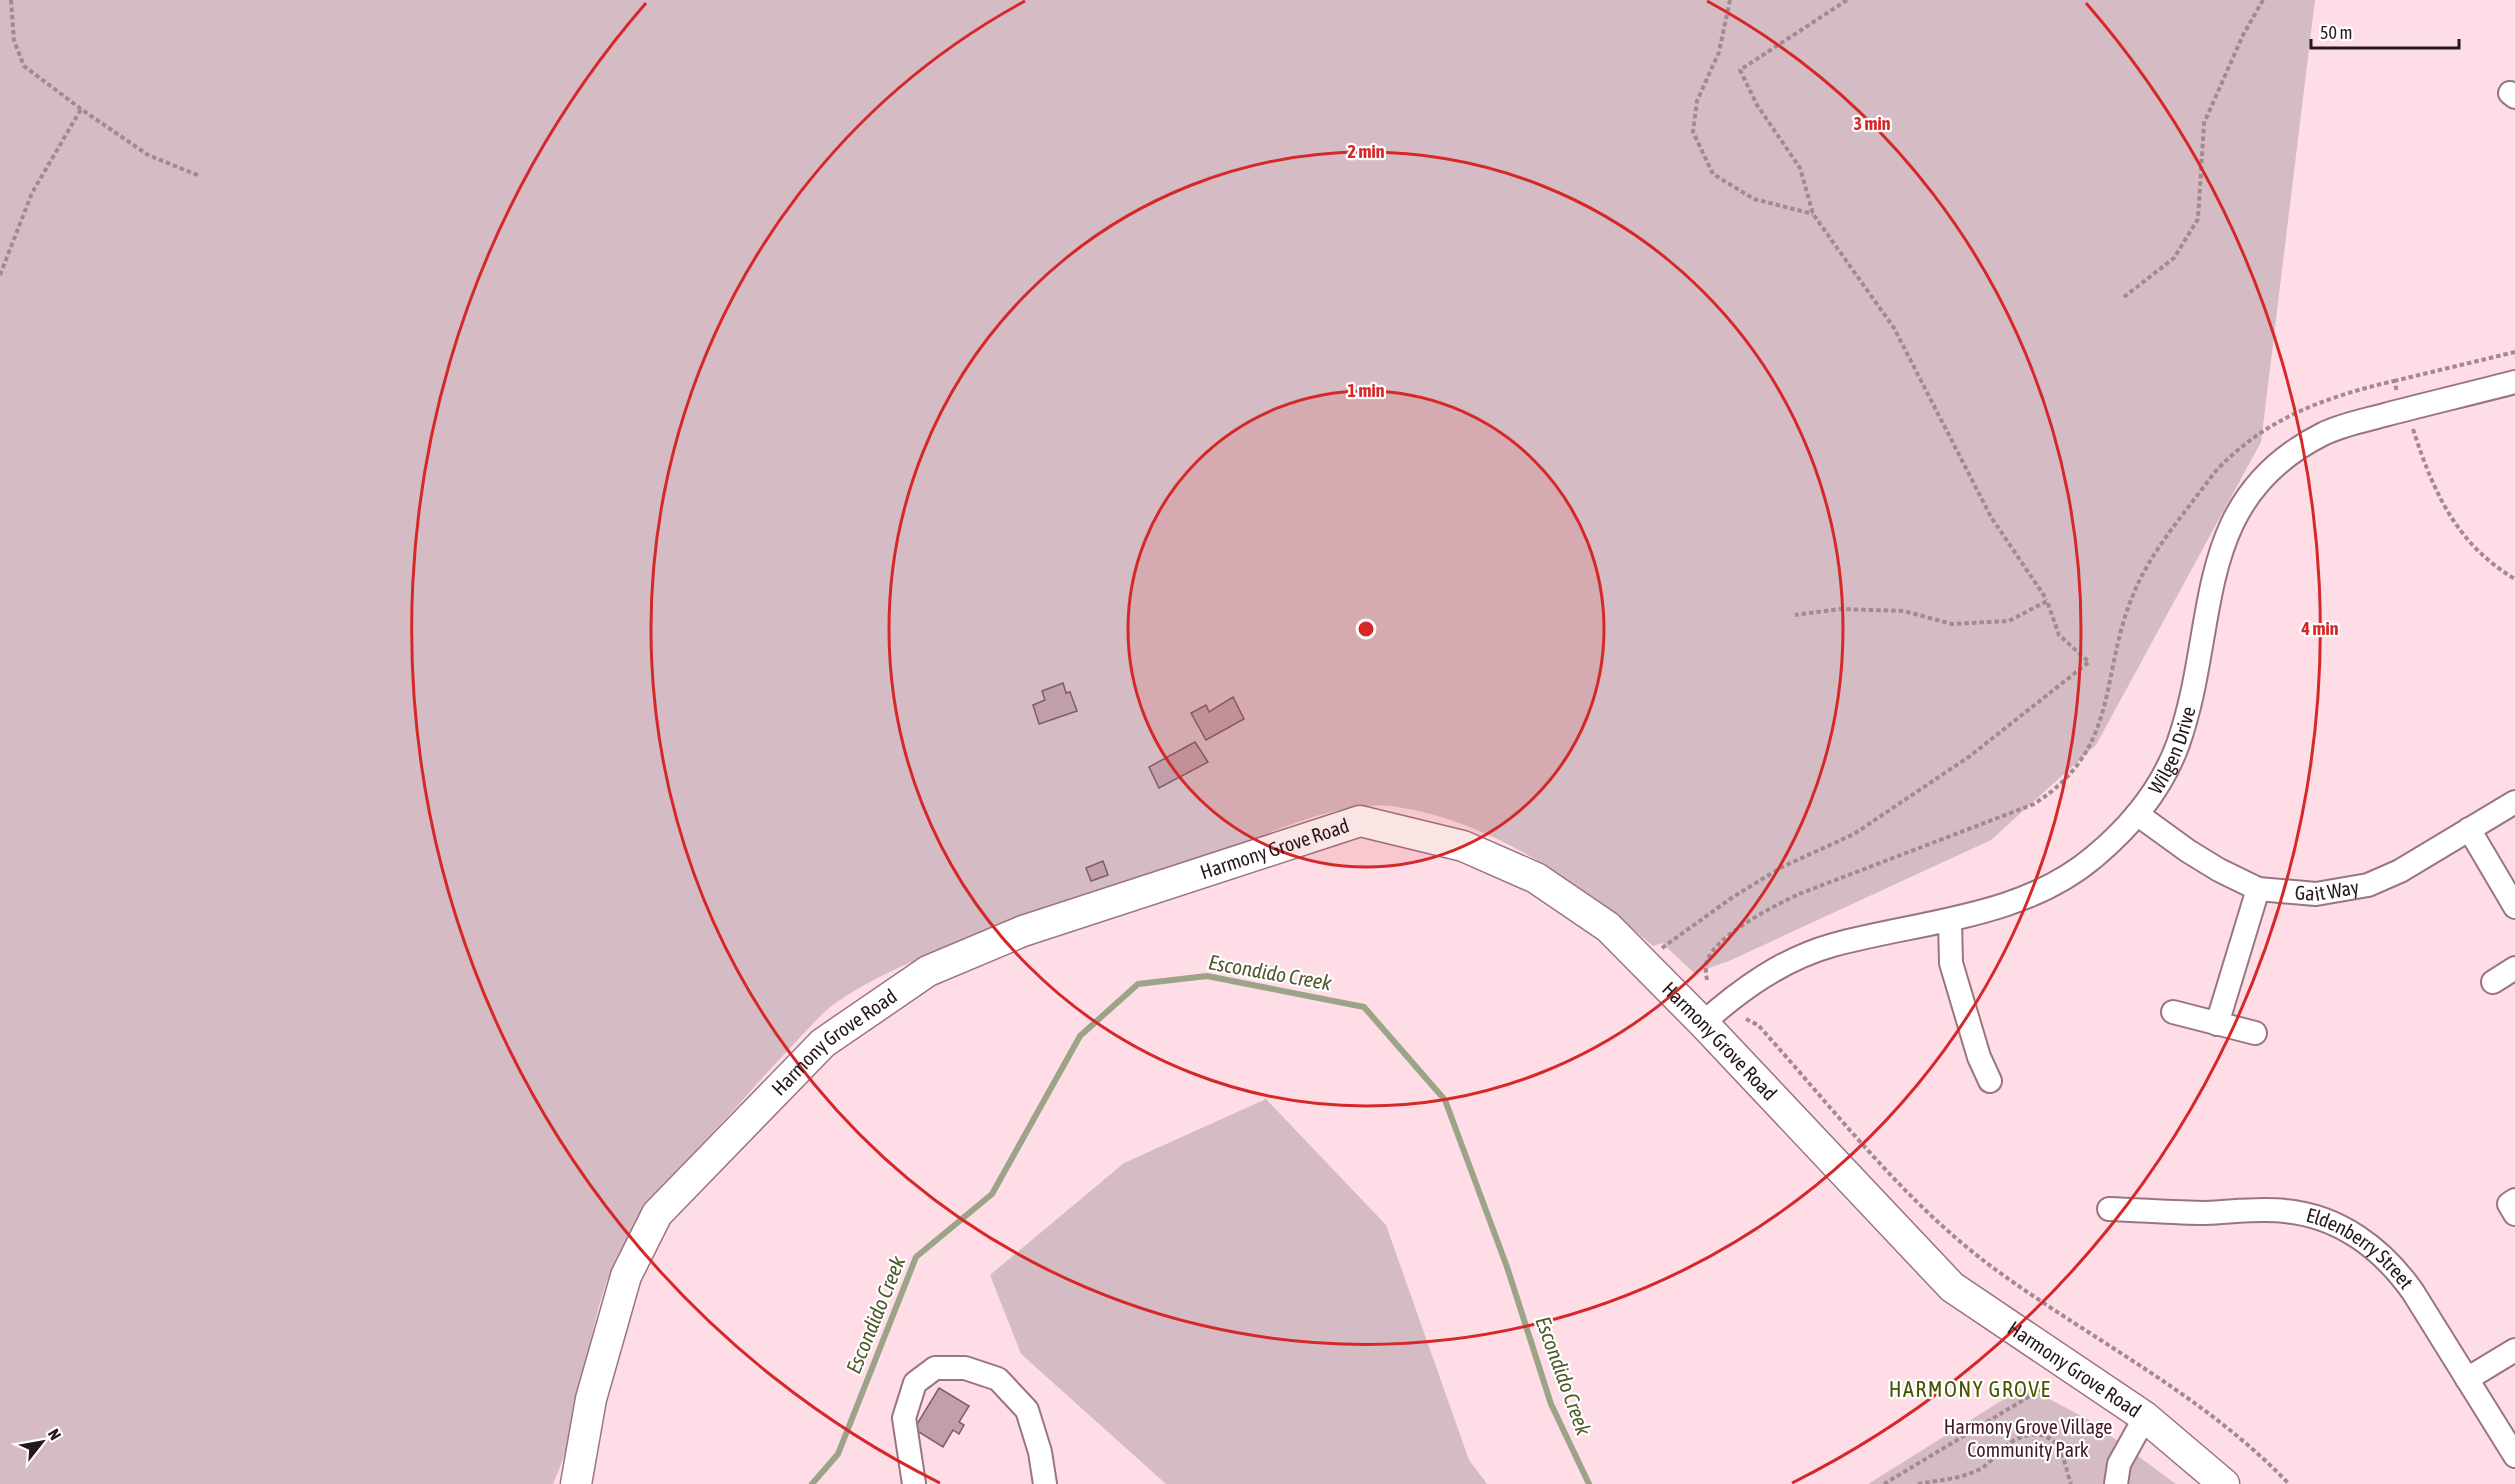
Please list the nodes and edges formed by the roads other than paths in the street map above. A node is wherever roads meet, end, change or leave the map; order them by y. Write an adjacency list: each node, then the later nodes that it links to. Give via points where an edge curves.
1 (2515, 382): 3 (street, Wilgen Drive, via 2326,432 2290,453 2251,491 2226,537 2178,743 2168,767)
2 (2515, 801): 4 (street, Gait Way)
3 (2137, 814): 5 (street, Gait Way, via 2219,870); 7 (street, Wilgen Drive, via 2096,856 2062,880 2025,898)
4 (2469, 829): 5 (street, Gait Way, via 2400,871 2368,885 2316,894); 6 (street)
5 (2258, 888): 12 (street)
6 (2515, 907)
7 (1950, 920): 11 (street, Wilgen Drive, via 1821,950 1773,970 1734,995); 14 (street, via 1951,963 1979,1058)
8 (2515, 968): 9 (street)
9 (2493, 982)
10 (2173, 1012): 12 (street)
11 (1703, 1023): 20 (main road, Harmony Grove Road, via 1952,1287); 22 (main road, Harmony Grove Road, via 1608,927 1536,878 1463,846 1360,821 1023,931 928,971 823,1043 657,1214 626,1276 591,1399)
12 (2217, 1024): 13 (street)
13 (2255, 1034)
14 (1990, 1081)
15 (2515, 1200): 17 (street, via 2509,1204)
16 (2109, 1209): 19 (street, Eldenberry Street, via 2284,1211 2306,1214 2349,1231 2368,1242 2397,1269)
17 (2515, 1214)
18 (2515, 1350): 19 (street)
19 (2467, 1379): 21 (street, Eldenberry Street)
20 (2145, 1417): 25 (street, via 2119,1464); 26 (main road, Harmony Grove Road)
21 (2515, 1456)
22 (576, 1484)
23 (914, 1484): 24 (street, via 904,1418 915,1383 934,1368 965,1368 998,1379 1027,1410)
24 (1045, 1484)
25 (2116, 1484)
26 (2224, 1484)

